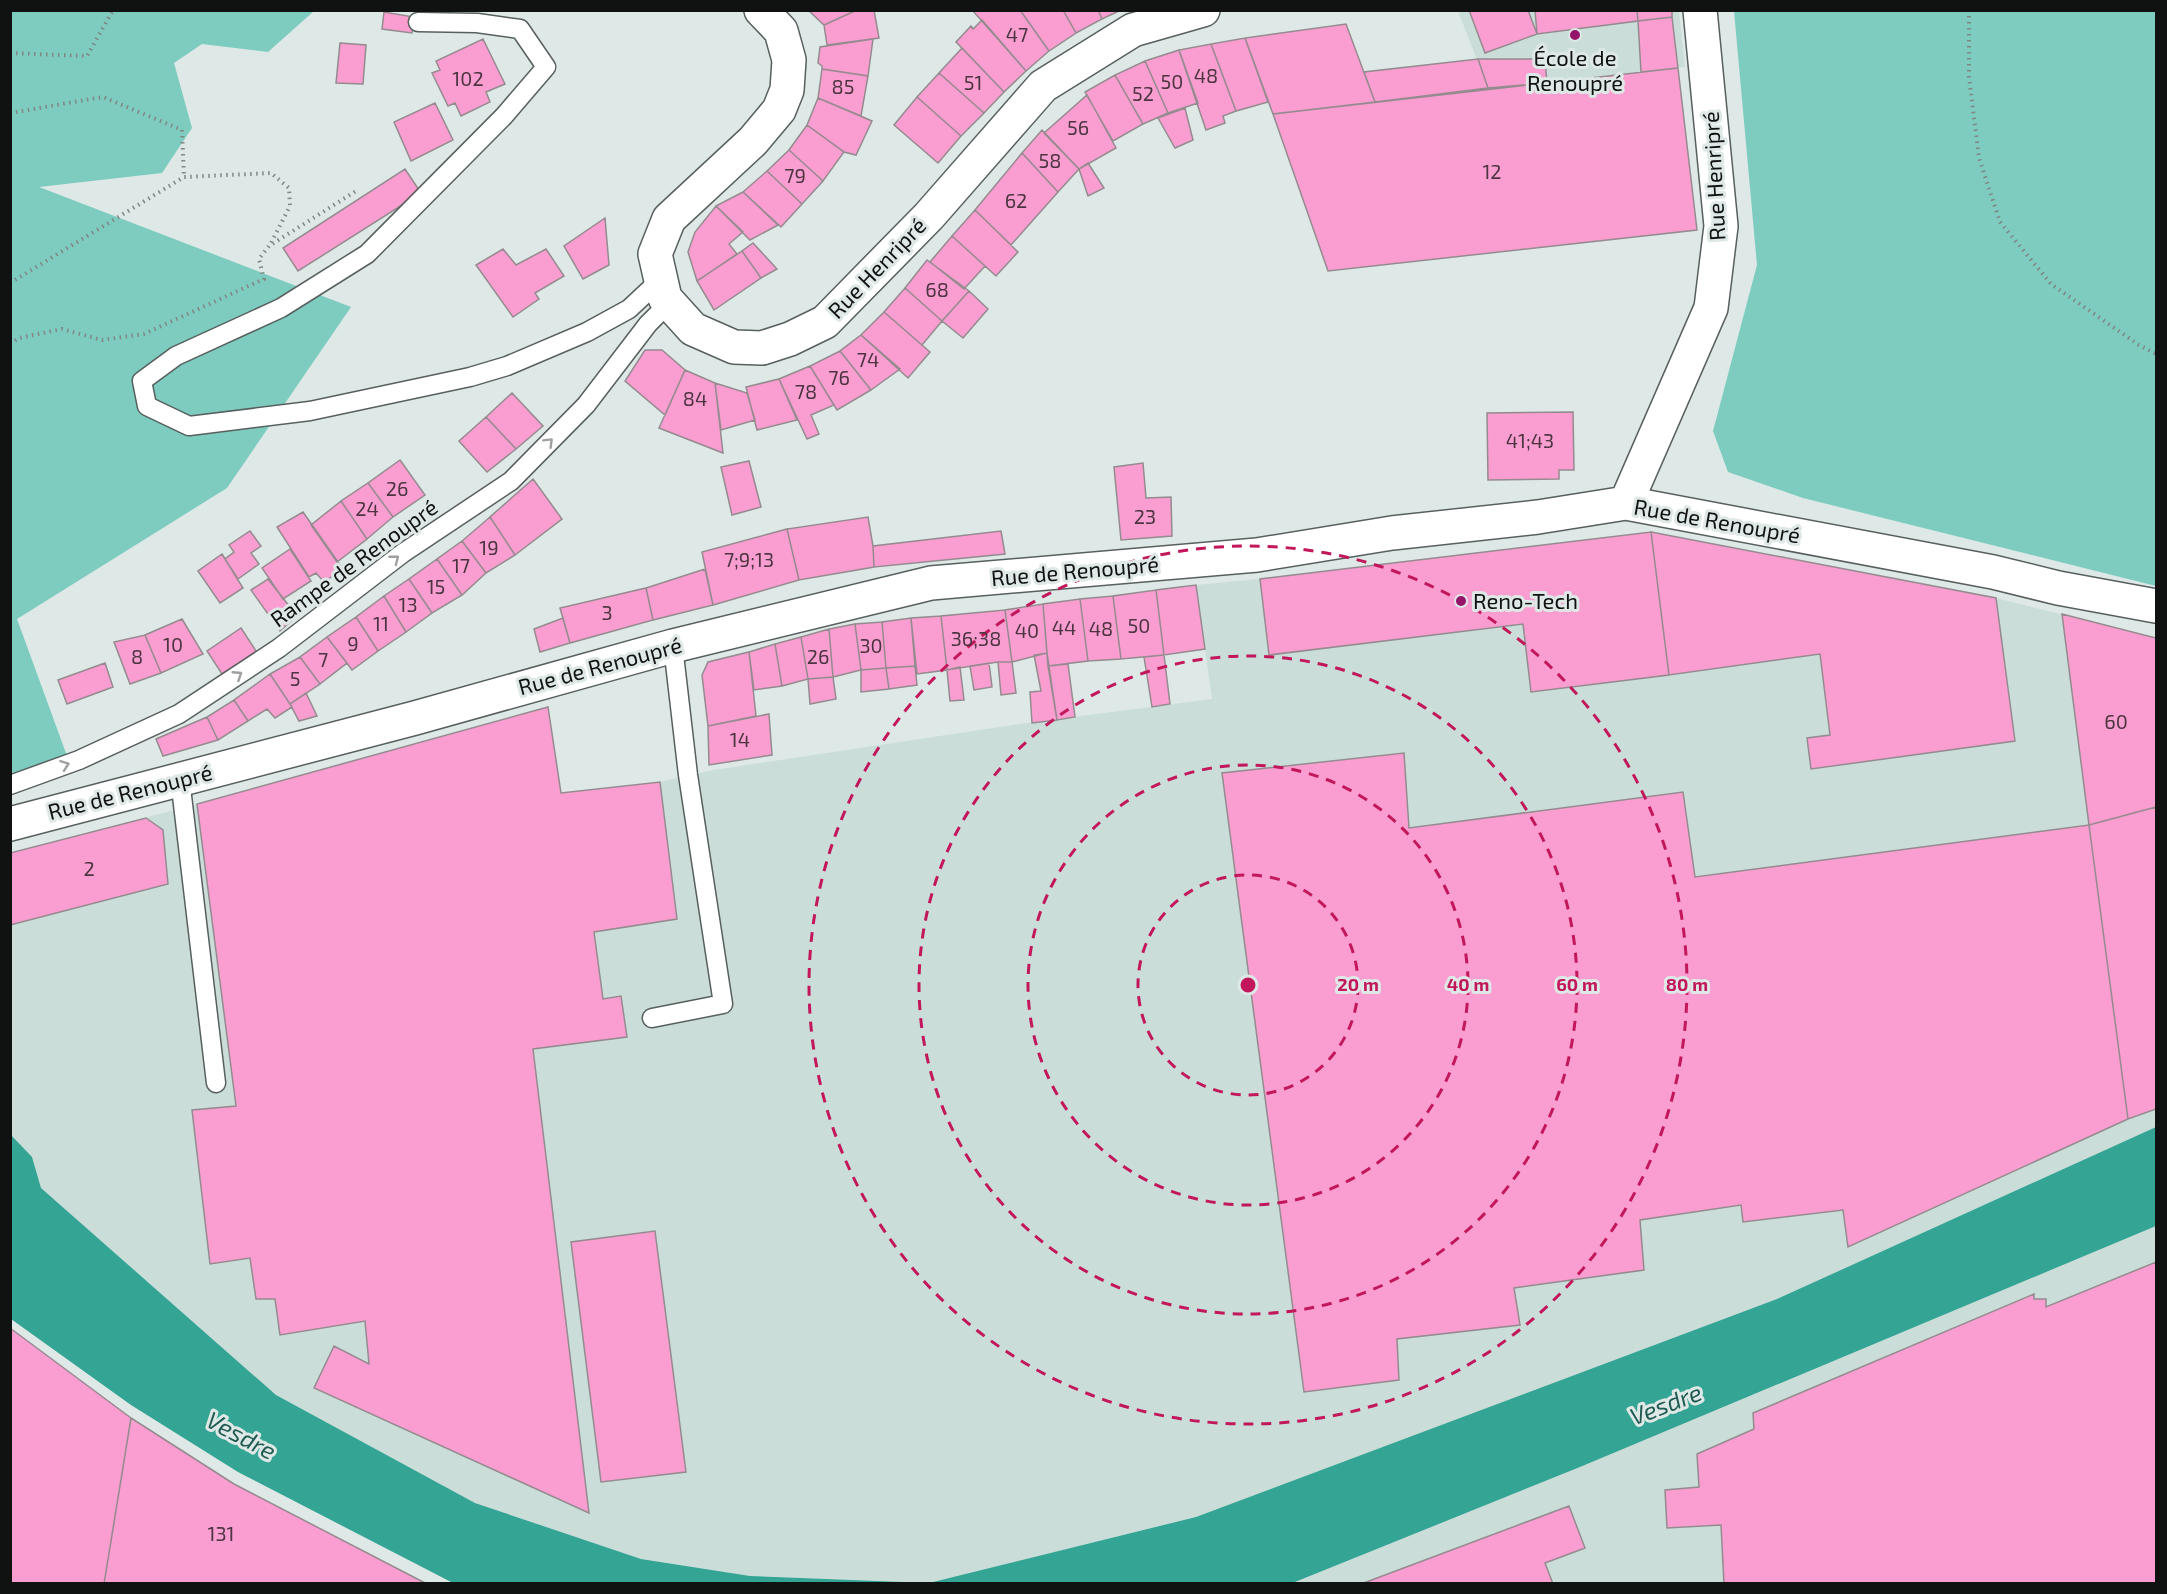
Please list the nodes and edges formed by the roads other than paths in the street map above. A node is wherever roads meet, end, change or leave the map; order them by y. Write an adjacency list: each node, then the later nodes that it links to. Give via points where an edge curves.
1 (761, 10): 5 (street, via 781,31 789,60 787,90 779,110 753,141 669,219 655,254)
2 (1203, 10): 5 (street, Rue Henripré, via 1133,30 1043,86 929,216 825,322 762,348 734,347 693,329)
3 (1700, 10): 6 (street, Rue Henripré, via 1721,226 1711,308)
4 (418, 22): 5 (lane, via 477,23 520,29 546,67 504,116 367,254 281,308 176,356 142,381 147,406 189,426 310,411 470,377 507,366 587,332)
5 (665, 291): 10 (lane, Rampe de Renoupré, one-way to 5, via 79,760 179,714 279,648 403,553 511,481 586,405 648,324)
6 (1626, 503): 7 (street, Rue de Renoupré); 8 (street, Rue de Renoupré, via 1257,555 931,583)
7 (2157, 606)
8 (673, 646): 9 (street, Rue de Renoupré); 12 (lane, via 723,1004)
9 (180, 779): 11 (street, Rue de Renoupré); 13 (lane)
10 (10, 785)
11 (10, 824)
12 (652, 1018)
13 (216, 1083)

